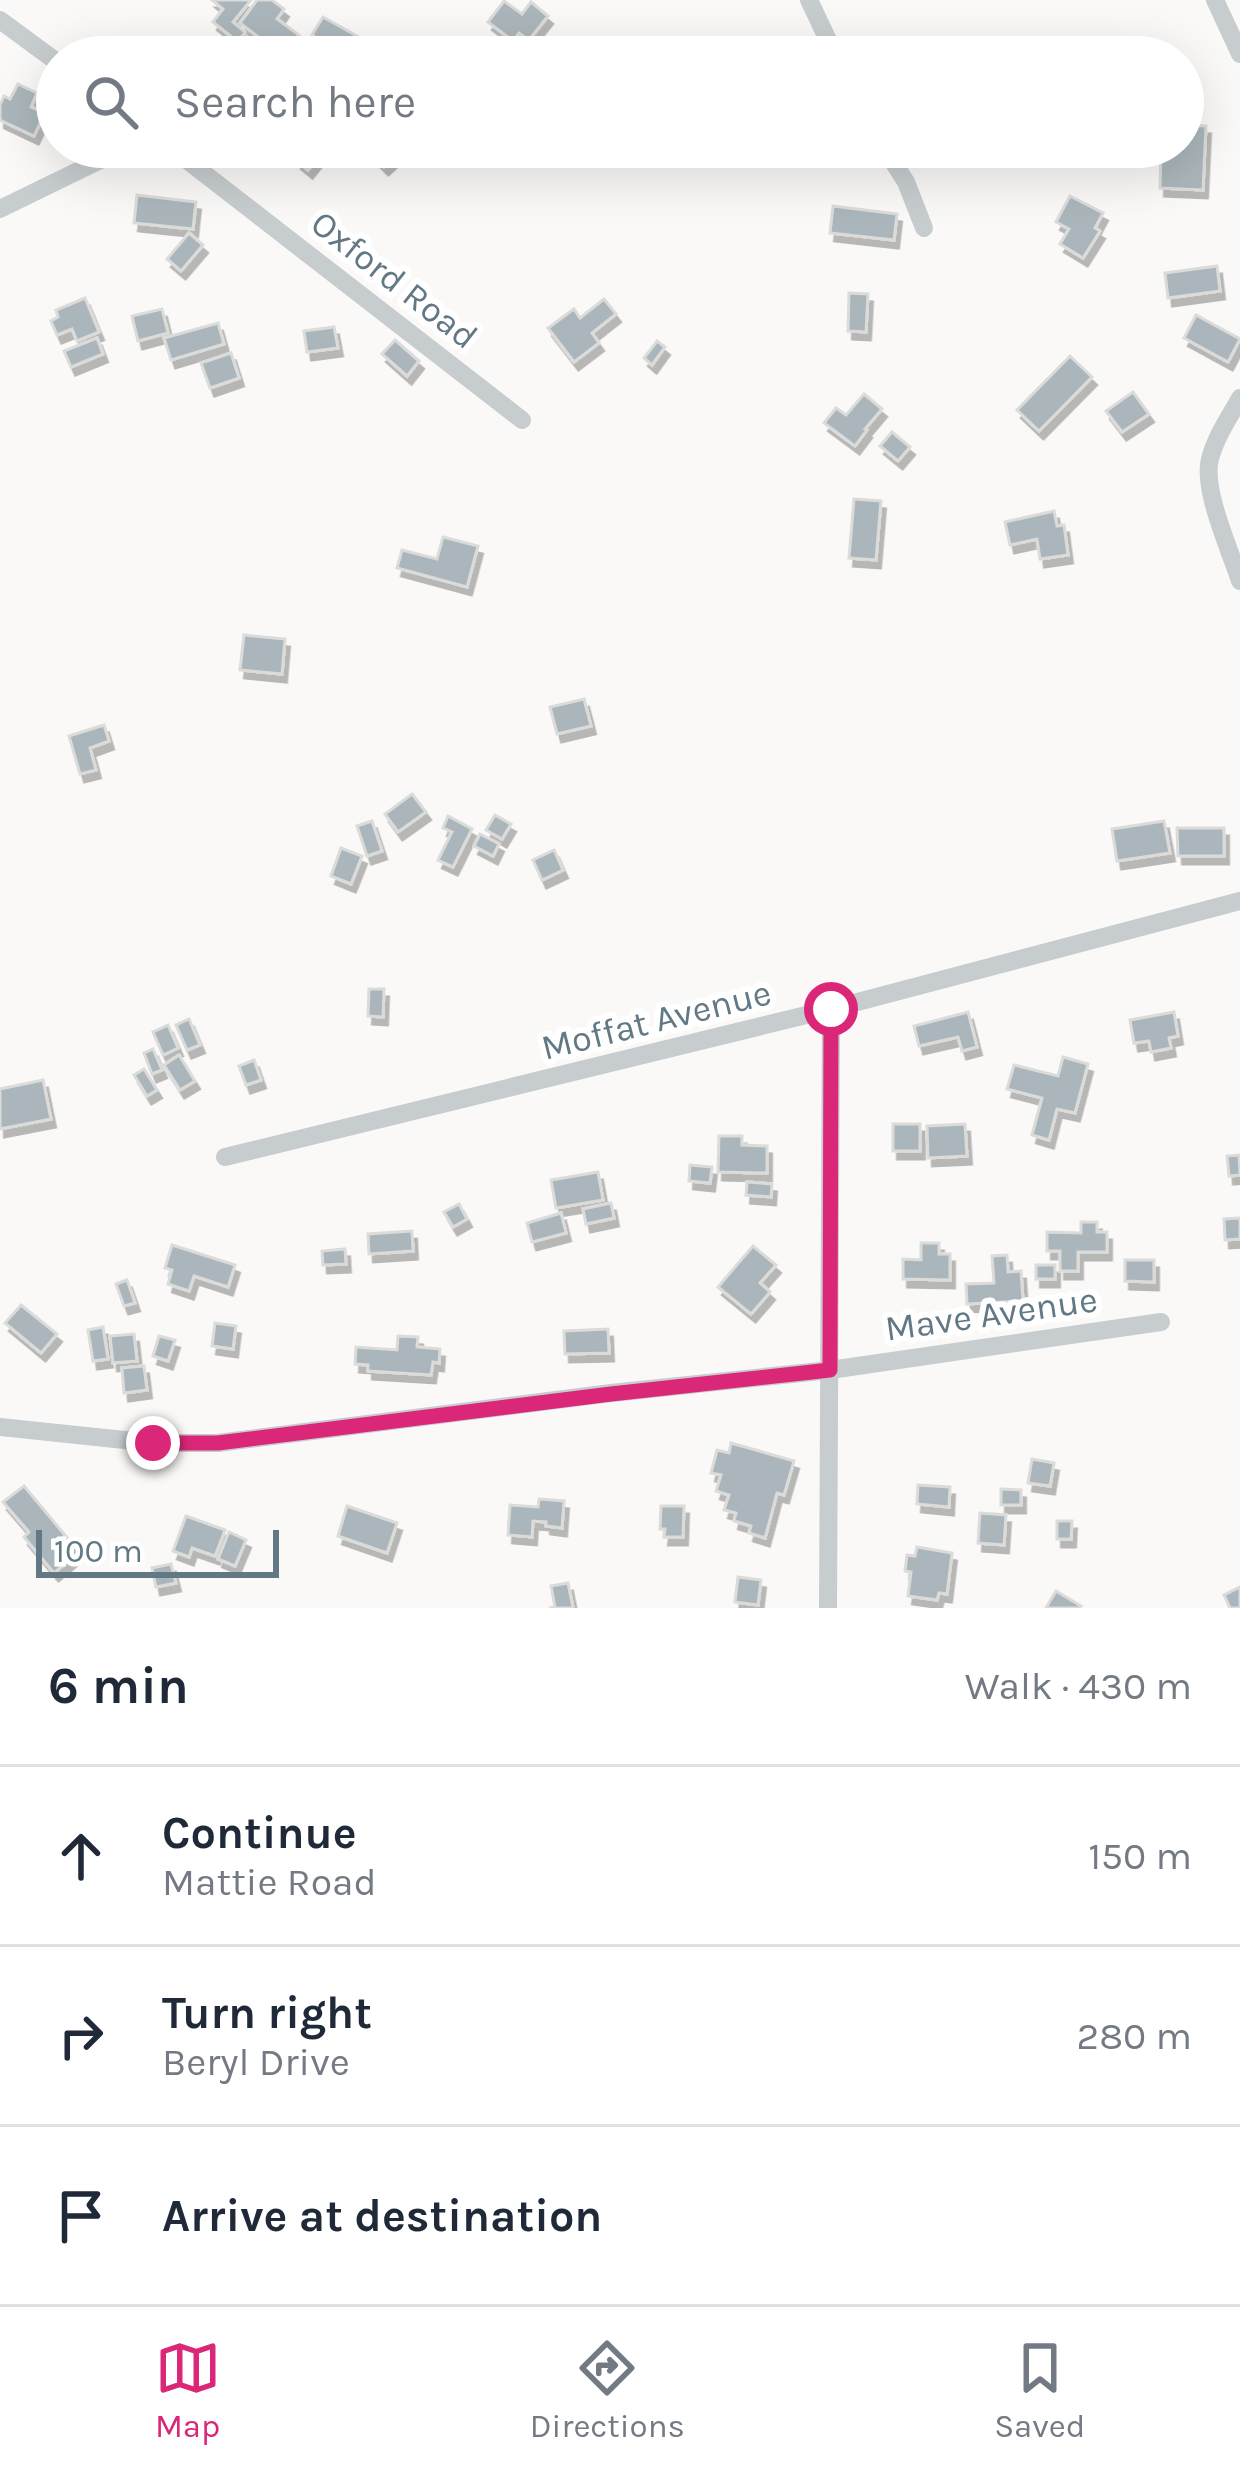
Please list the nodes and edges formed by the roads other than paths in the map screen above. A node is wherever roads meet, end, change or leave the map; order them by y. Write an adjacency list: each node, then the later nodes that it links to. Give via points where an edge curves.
1 (809, 0): 4 (street)
2 (1216, 0): 6 (street)
3 (0, 20): 5 (street)
4 (826, 36)
5 (36, 47)
6 (1240, 54)
7 (84, 168): 10 (street)
8 (197, 168): 13 (street, Oxford Road)
9 (897, 168): 11 (street)
10 (0, 209)
11 (924, 228)
12 (1240, 398): 14 (street, via 1214,446 1207,481)
13 (522, 420)
14 (1240, 581)
15 (1240, 901): 16 (street, Moffat Avenue)
16 (831, 1009): 17 (street, Moffat Avenue); 19 (street)
17 (225, 1157)
18 (1161, 1322): 19 (street, Mave Avenue)
19 (830, 1370): 20 (street, Mave Avenue, via 218,1443); 21 (street)
20 (0, 1427)
21 (828, 1608)

